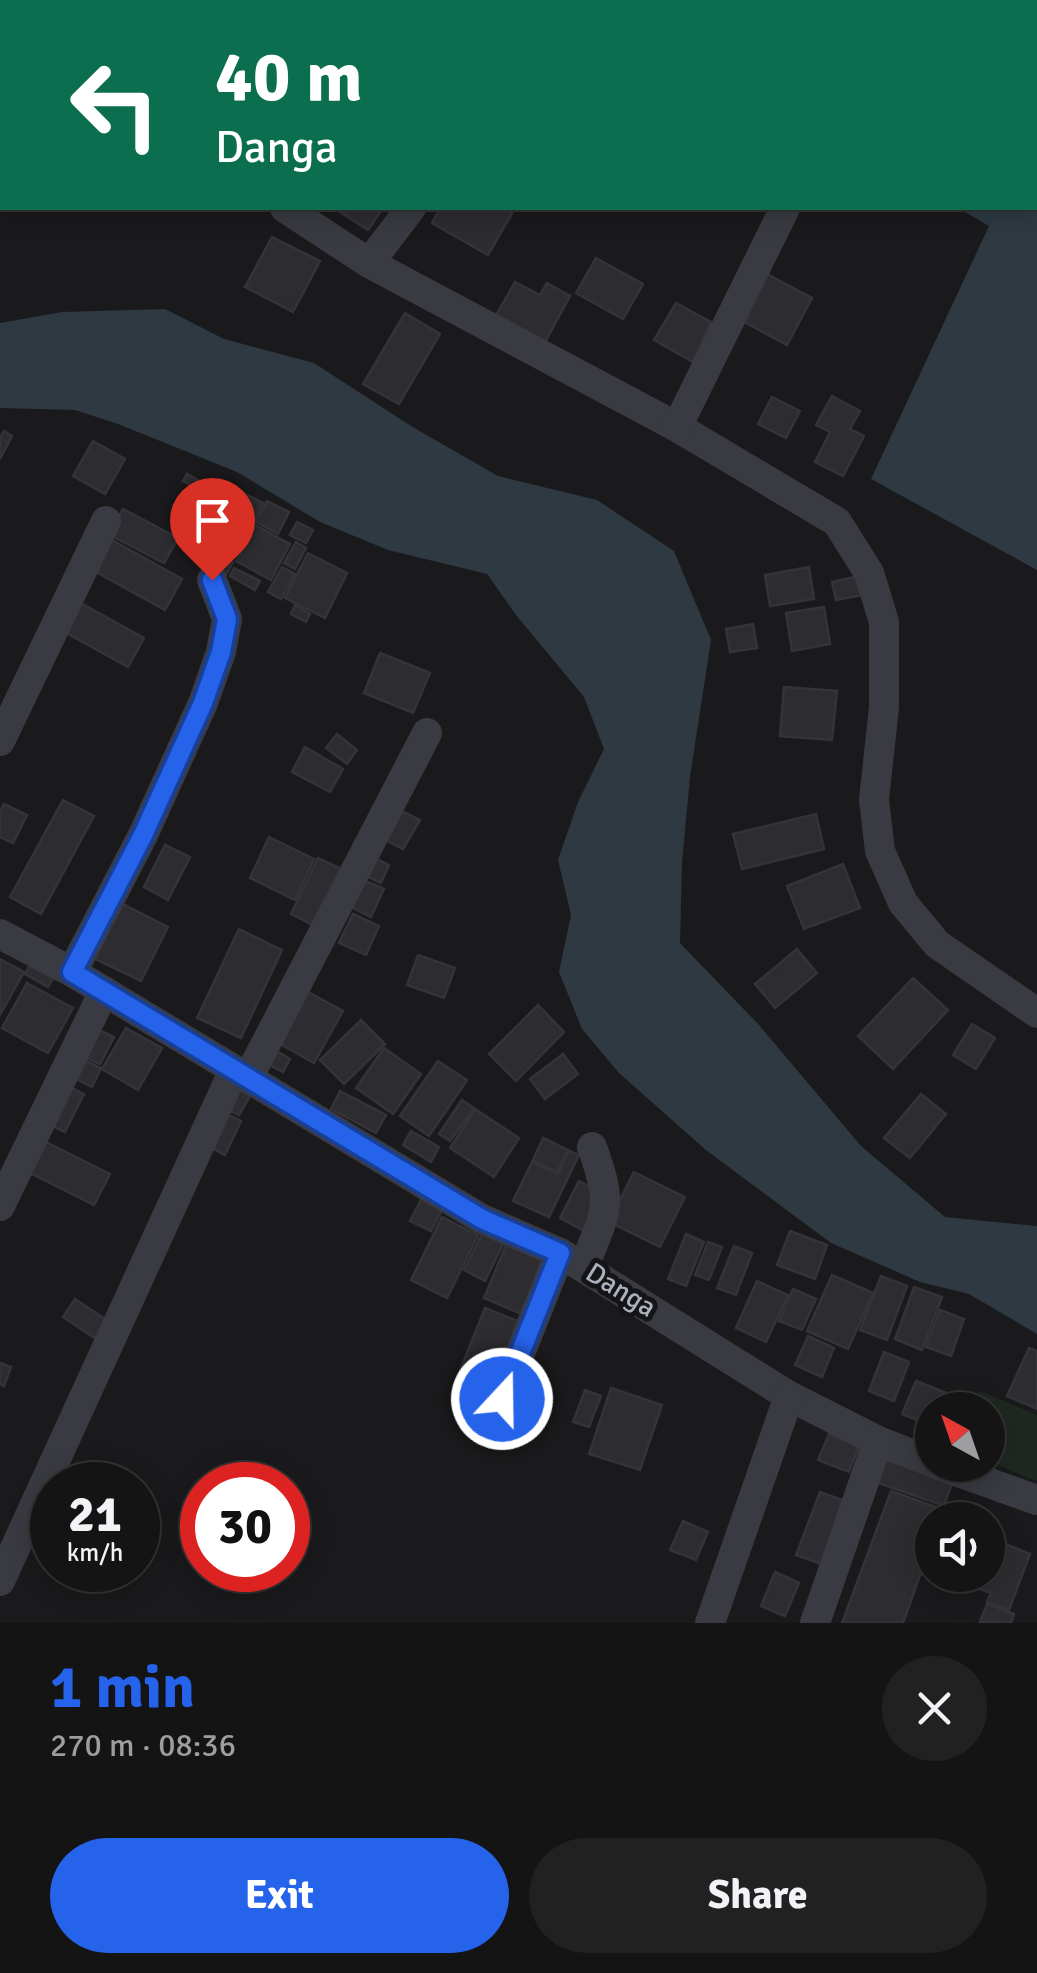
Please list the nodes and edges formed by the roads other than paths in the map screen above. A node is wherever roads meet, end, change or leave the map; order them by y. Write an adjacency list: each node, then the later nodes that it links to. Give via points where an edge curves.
1 (288, 210): 4 (street)
2 (409, 210): 4 (street)
3 (784, 210): 5 (street)
4 (368, 264): 5 (street)
5 (677, 427): 13 (street, via 837,522 869,574 884,622 874,800 880,851 902,902 937,944)
6 (106, 520): 9 (street)
7 (212, 580): 11 (street, via 227,619 203,703)
8 (427, 732): 14 (street)
9 (0, 741)
10 (0, 934): 11 (street, Danga)
11 (72, 972): 12 (street, Danga)
12 (104, 991): 14 (street, Danga); 16 (street)
13 (1037, 1013)
14 (241, 1074): 17 (street, Danga, via 482,1219); 24 (street)
15 (592, 1147): 17 (street, via 608,1206)
16 (0, 1206)
17 (572, 1260): 18 (street, Danga); 19 (street)
18 (789, 1396): 20 (street, Danga); 25 (street)
19 (502, 1399)
20 (878, 1441): 21 (street, Danga); 26 (street)
21 (915, 1456)
22 (986, 1482): 23 (street, Danga)
23 (1037, 1500)
24 (0, 1581)
25 (710, 1623)
26 (816, 1623)

